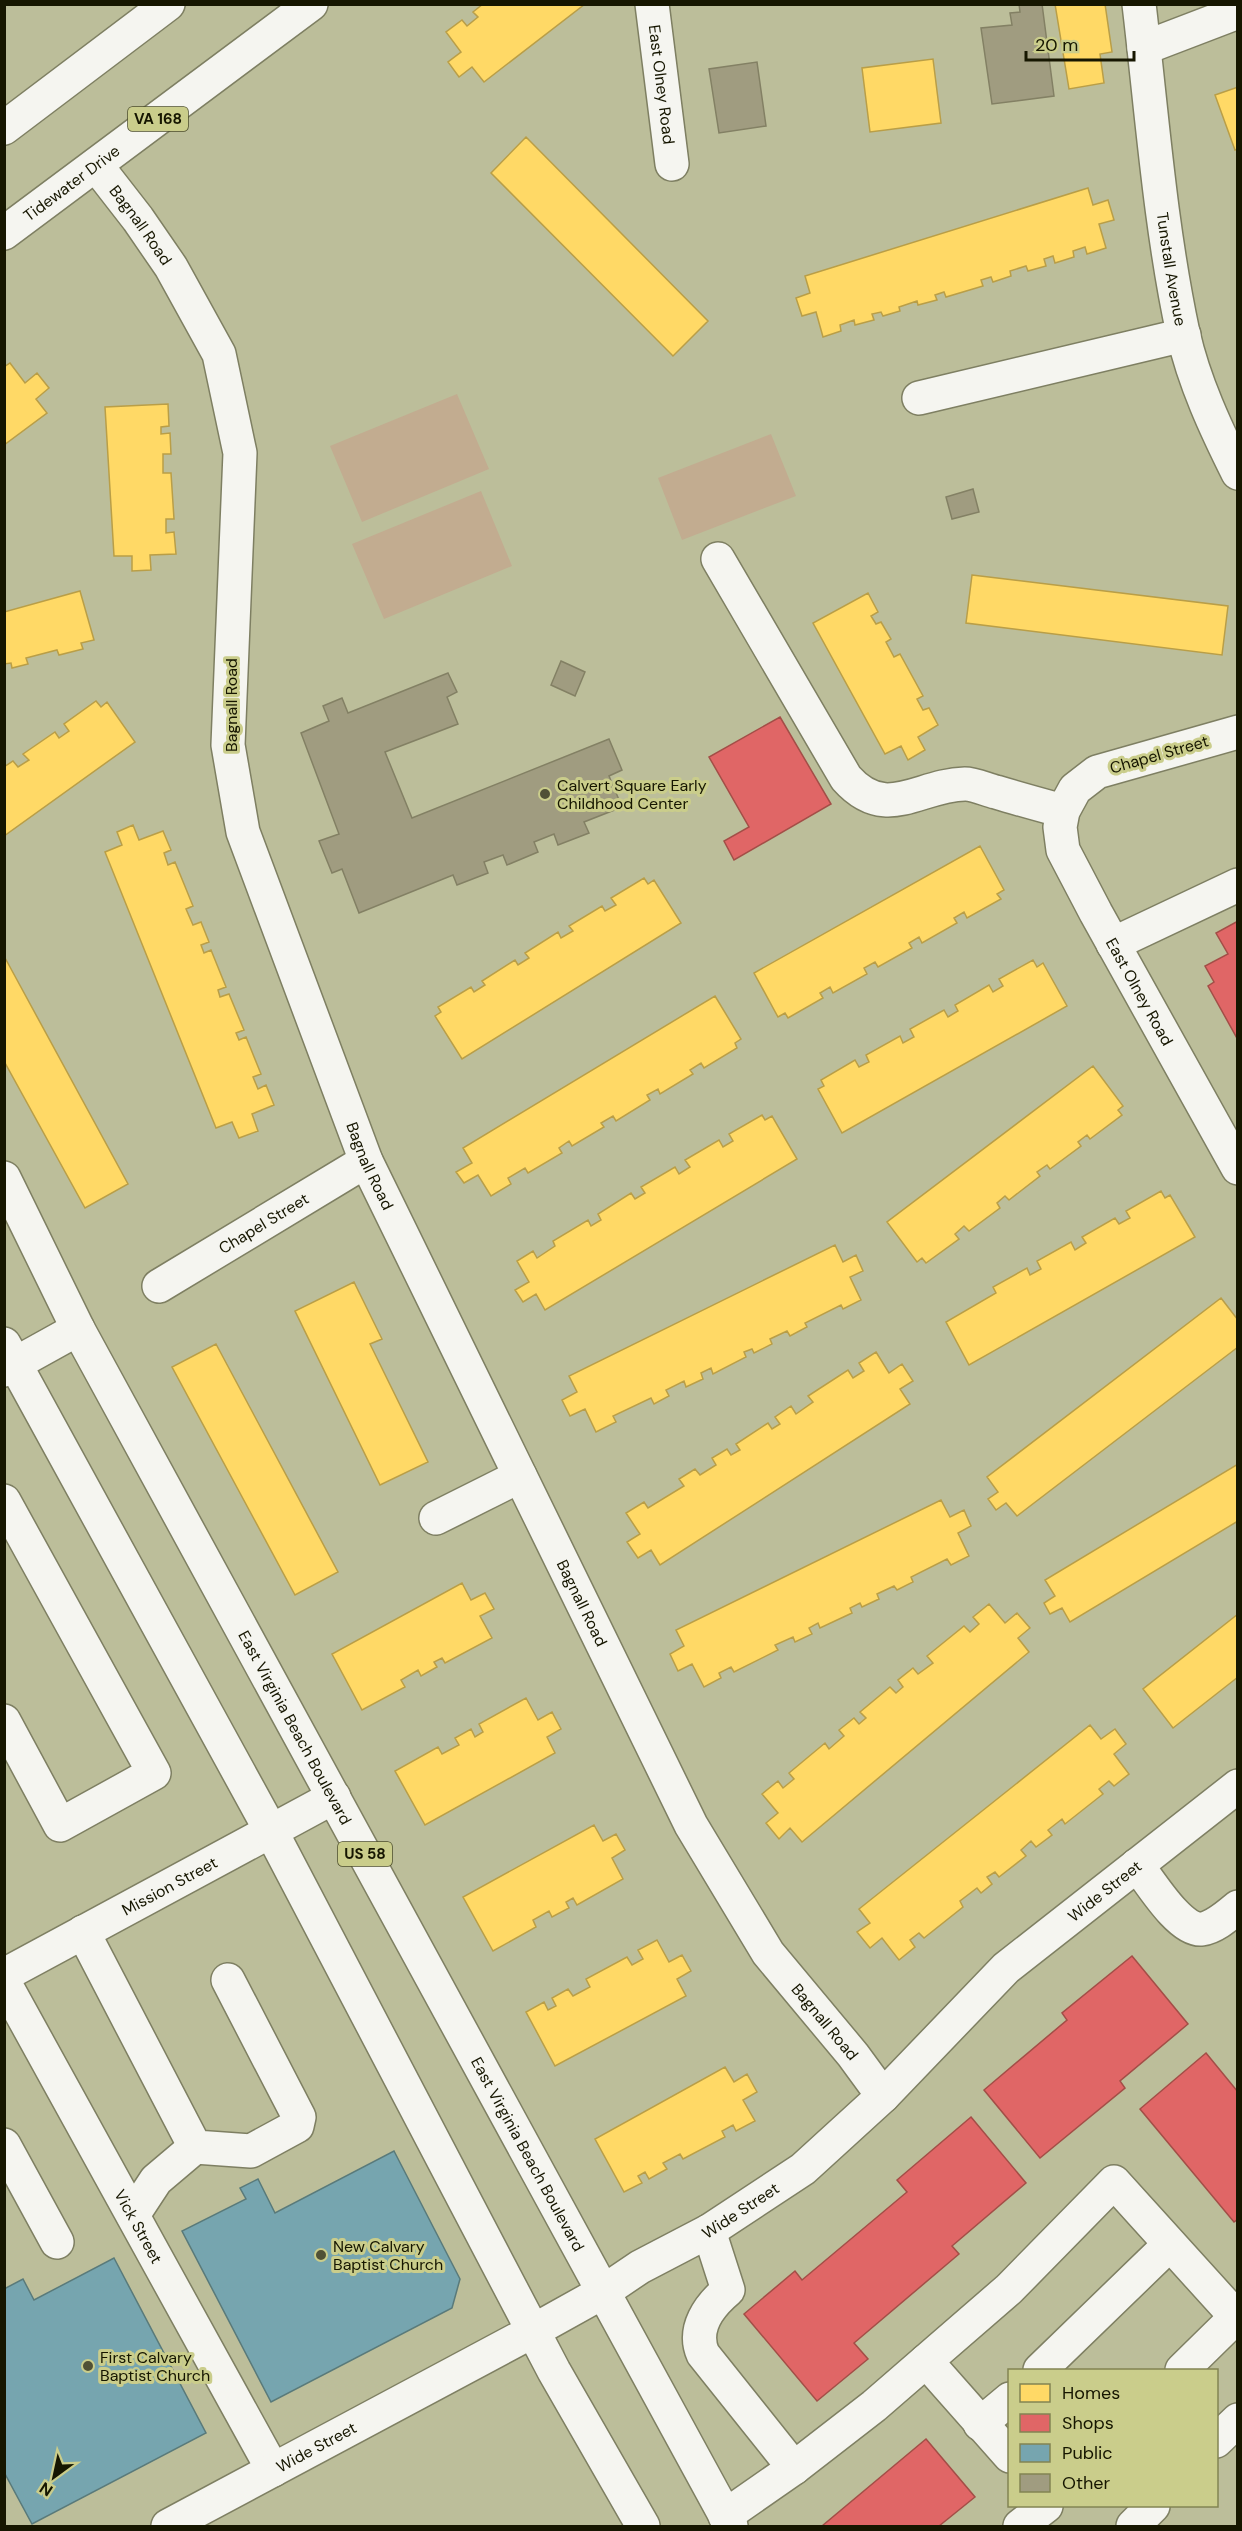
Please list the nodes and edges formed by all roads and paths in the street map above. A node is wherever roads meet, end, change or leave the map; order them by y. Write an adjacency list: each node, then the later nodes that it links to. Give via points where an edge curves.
1 (168, 4): 7 (main road)
2 (311, 4): 9 (main road, Tidewater Drive / VA 168)
3 (652, 4): 8 (main road, East Olney Road)
4 (1139, 4): 6 (main road, Tunstall Avenue)
5 (1238, 12): 6 (main road)
6 (1144, 48): 11 (main road, Tunstall Avenue, via 1165,224)
7 (4, 128)
8 (672, 164)
9 (96, 165): 10 (main road, Tidewater Drive / VA 168); 19 (main road, Bagnall Road, via 171,267 219,354 240,453 228,745 243,832)
10 (4, 233)
11 (1184, 335): 12 (main road, Tunstall Avenue); 13 (main road, via 1213,422)
12 (919, 398)
13 (1238, 473)
14 (718, 559): 16 (main road, via 846,778 857,790 880,801 901,801 931,789 967,784)
15 (1238, 732): 16 (main road, Chapel Street, via 1097,772 1075,789)
16 (1063, 811): 18 (main road, East Olney Road, via 1063,850)
17 (1238, 885): 18 (main road)
18 (1113, 944): 20 (main road, East Olney Road)
19 (366, 1161): 22 (main road, Chapel Street); 25 (main road, Bagnall Road)
20 (1238, 1168)
21 (4, 1178): 23 (main road, East Virginia Beach Boulevard / US 58)
22 (159, 1286)
23 (78, 1329): 24 (main road); 30 (main road, East Virginia Beach Boulevard / US 58)
24 (8, 1360): 31 (main road)
25 (520, 1476): 27 (main road); 38 (main road, Bagnall Road, via 691,1825 768,1953)
26 (4, 1501): 28 (main road, via 154,1773 60,1825)
27 (436, 1518)
28 (4, 1721)
29 (1238, 1786): 32 (main road, Wide Street)
30 (334, 1797): 31 (main road, Mission Street); 45 (main road, East Virginia Beach Boulevard / US 58)
31 (271, 1832): 34 (main road, Mission Street); 47 (main road)
32 (1137, 1865): 33 (main road, via 1176,1917 1189,1926 1200,1930 1214,1925); 38 (main road, Wide Street, via 1006,1968)
33 (1238, 1907)
34 (83, 1932): 35 (main road, Mission Street); 40 (main road)
35 (4, 1975)
36 (228, 1980): 40 (main road, via 299,2117 297,2126 251,2151)
37 (4, 1982): 41 (main road, Vick Street)
38 (883, 2096): 42 (main road, Wide Street, via 803,2169)
39 (4, 2145): 43 (main road)
40 (195, 2147): 41 (main road, via 156,2180)
41 (133, 2215): 57 (main road, Vick Street)
42 (709, 2231): 45 (main road, Wide Street, via 640,2267); 56 (main road, via 728,2290 709,2309 699,2345)
43 (57, 2242)
44 (1169, 2245): 46 (main road); 48 (main road, via 1114,2182 1009,2289); 49 (main road)
45 (603, 2292): 47 (main road, Wide Street); 60 (main road, East Virginia Beach Boulevard / US 58)
46 (1237, 2317): 50 (main road)
47 (533, 2331): 57 (main road, Wide Street); 62 (main road)
48 (926, 2361): 53 (main road); 56 (main road)
49 (1041, 2369)
50 (1183, 2369)
51 (1008, 2401): 53 (main road)
52 (1238, 2420): 54 (main road)
53 (980, 2424): 55 (main road)
54 (1218, 2439)
55 (1008, 2454)
56 (794, 2468): 60 (main road)
57 (273, 2470): 61 (main road, Wide Street)
58 (1044, 2507): 63 (main road)
59 (1151, 2507): 64 (main road)
60 (728, 2521)
61 (168, 2526)
62 (643, 2526)
63 (1020, 2526)
64 (1133, 2526)

